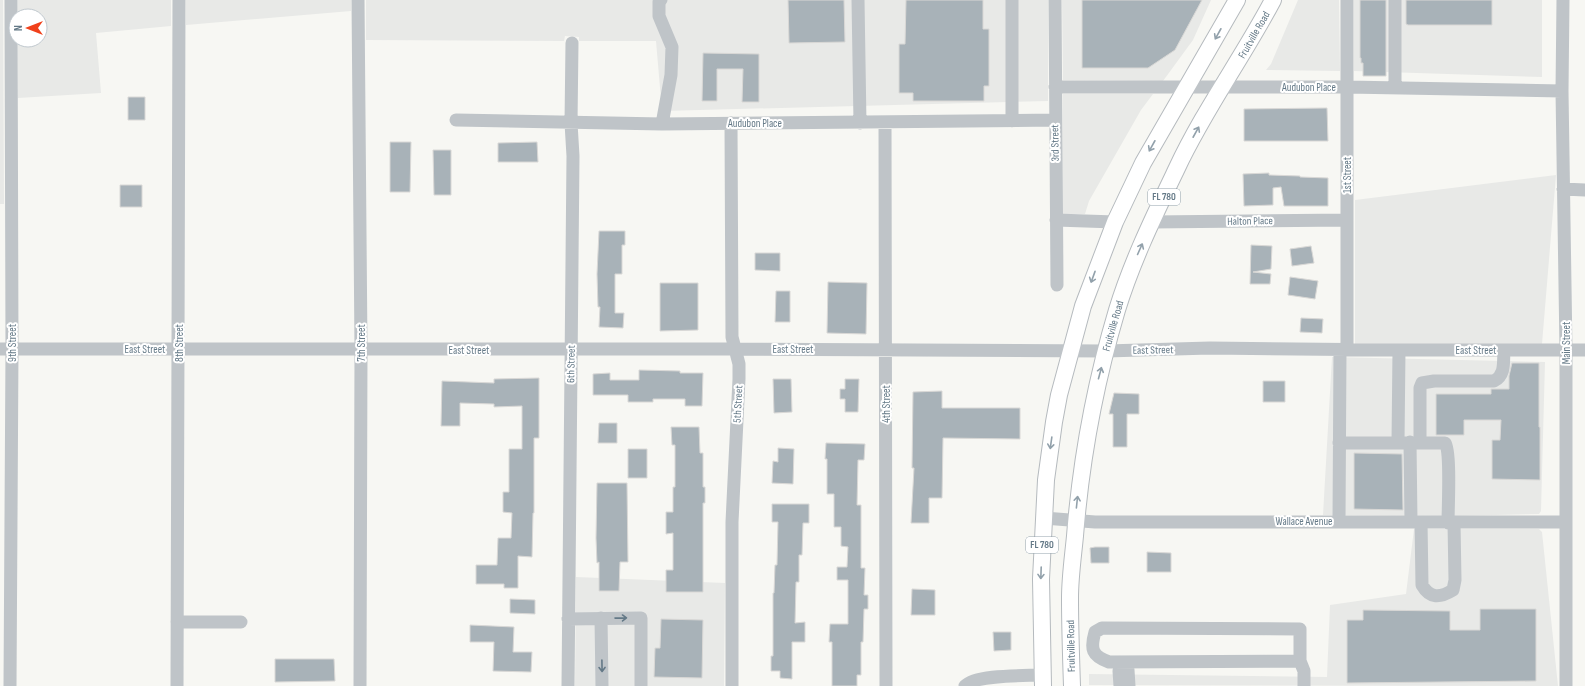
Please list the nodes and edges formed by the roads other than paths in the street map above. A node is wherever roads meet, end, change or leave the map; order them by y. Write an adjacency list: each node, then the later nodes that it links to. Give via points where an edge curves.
1 (11, 0): 35 (street, 9th Street)
2 (179, 0): 36 (street, 8th Street)
3 (358, 0): 37 (street, 7th Street)
4 (661, 0): 27 (street, via 658,16 672,48 671,75)
5 (858, 0): 25 (street)
6 (1012, 0): 22 (street)
7 (1055, 0): 14 (street, 3rd Street)
8 (1237, 0): 15 (main road, FL 780, one-way to 15)
9 (1273, 0): 17 (main road, Fruitville Road / FL 780)
10 (1347, 0): 16 (street, 1st Street)
11 (1395, 0): 18 (street)
12 (1563, 0): 19 (street, Main Street)
13 (572, 43): 23 (street, 6th Street)
14 (1055, 87): 15 (street, Audubon Place); 21 (street, 3rd Street)
15 (1187, 87): 17 (street, Audubon Place); 32 (main road, FL 780, one-way to 32, via 1143,163)
16 (1347, 87): 17 (street, Audubon Place); 18 (street, Audubon Place); 31 (street, 1st Street)
17 (1222, 88): 33 (main road, Fruitville Road / FL 780, one-way to 17, via 1177,167)
18 (1395, 88): 19 (street, Audubon Place)
19 (1562, 91): 28 (street, Main Street)
20 (456, 120): 23 (street, Audubon Place)
21 (1055, 120): 22 (street, Audubon Place); 30 (street, 3rd Street)
22 (1012, 121): 26 (street, Audubon Place)
23 (571, 123): 27 (street, Audubon Place); 39 (street, 6th Street)
24 (731, 123): 25 (street, Audubon Place); 27 (street, Audubon Place); 38 (street, 5th Street, via 732,337)
25 (860, 123): 26 (street, Audubon Place)
26 (885, 123): 40 (street, 4th Street)
27 (662, 124)
28 (1563, 189): 29 (street); 44 (street, Main Street)
29 (1585, 190)
30 (1056, 220): 32 (street); 34 (street, 3rd Street)
31 (1347, 220): 33 (street, Halton Place); 41 (street, 1st Street)
32 (1115, 222): 46 (main road, FL 780, one-way to 46, via 1083,306)
33 (1152, 222): 47 (main road, Fruitville Road / FL 780, one-way to 33, via 1117,309)
34 (1057, 285)
35 (6, 349): 36 (street, East Street); 63 (street, 9th Street)
36 (179, 349): 37 (street, East Street); 58 (street, 8th Street)
37 (361, 349): 39 (street, East Street); 65 (street, 7th Street)
38 (735, 349): 39 (street, East Street); 40 (street, East Street); 69 (street, 5th Street, via 739,379 732,522)
39 (571, 350): 57 (street, 6th Street)
40 (886, 350): 46 (street, East Street); 70 (street, 4th Street)
41 (1344, 350): 42 (street, East Street); 47 (street, East Street, via 1210,348); 49 (street, 1st Street)
42 (1399, 350): 43 (street, East Street); 48 (street)
43 (1504, 350): 44 (street, East Street); 48 (street, via 1503,371 1494,381 1422,383)
44 (1566, 350): 45 (street, East Street); 55 (street, Main Street)
45 (1585, 350)
46 (1071, 351): 47 (street, East Street); 50 (main road, FL 780, one-way to 50, via 1054,422)
47 (1106, 351): 51 (main road, Fruitville Road / FL 780, one-way to 47, via 1088,425)
48 (1409, 442): 49 (street); 53 (street); 54 (street, via 1444,442 1447,446)
49 (1339, 443): 52 (street, 1st Street)
50 (1044, 518): 51 (street, Wallace Avenue); 62 (main road, FL 780, one-way to 62, via 1041,579)
51 (1075, 520): 52 (street, Wallace Avenue); 72 (main road, Fruitville Road / FL 780, via 1070,598)
52 (1339, 521): 53 (street, Wallace Avenue)
53 (1416, 522): 54 (street, Wallace Avenue); 54 (street, via 1422,585 1426,593 1435,596 1445,595 1453,590 1455,580)
54 (1451, 522): 55 (street, Wallace Avenue)
55 (1565, 522): 77 (street, Main Street)
56 (601, 618): 57 (street); 67 (street, one-way to 67); 68 (street, one-way to 68, via 641,618)
57 (568, 619): 66 (street, 6th Street)
58 (178, 622): 59 (street); 64 (street, 8th Street)
59 (241, 622)
60 (1300, 661): 61 (street); 61 (street, via 1300,629 1102,628 1095,632 1092,650 1099,659); 75 (street, via 1295,670); 76 (street, via 1304,671)
61 (1124, 662): 73 (street, via 1119,671); 74 (street, via 1128,670)
62 (1043, 681): 71 (street, via 980,678)
63 (10, 686)
64 (177, 686)
65 (360, 686)
66 (568, 686)
67 (602, 686)
68 (641, 686)
69 (732, 686)
70 (886, 686)
71 (965, 686)
72 (1072, 686)
73 (1120, 686)
74 (1129, 686)
75 (1295, 686)
76 (1304, 686)
77 (1566, 686)

